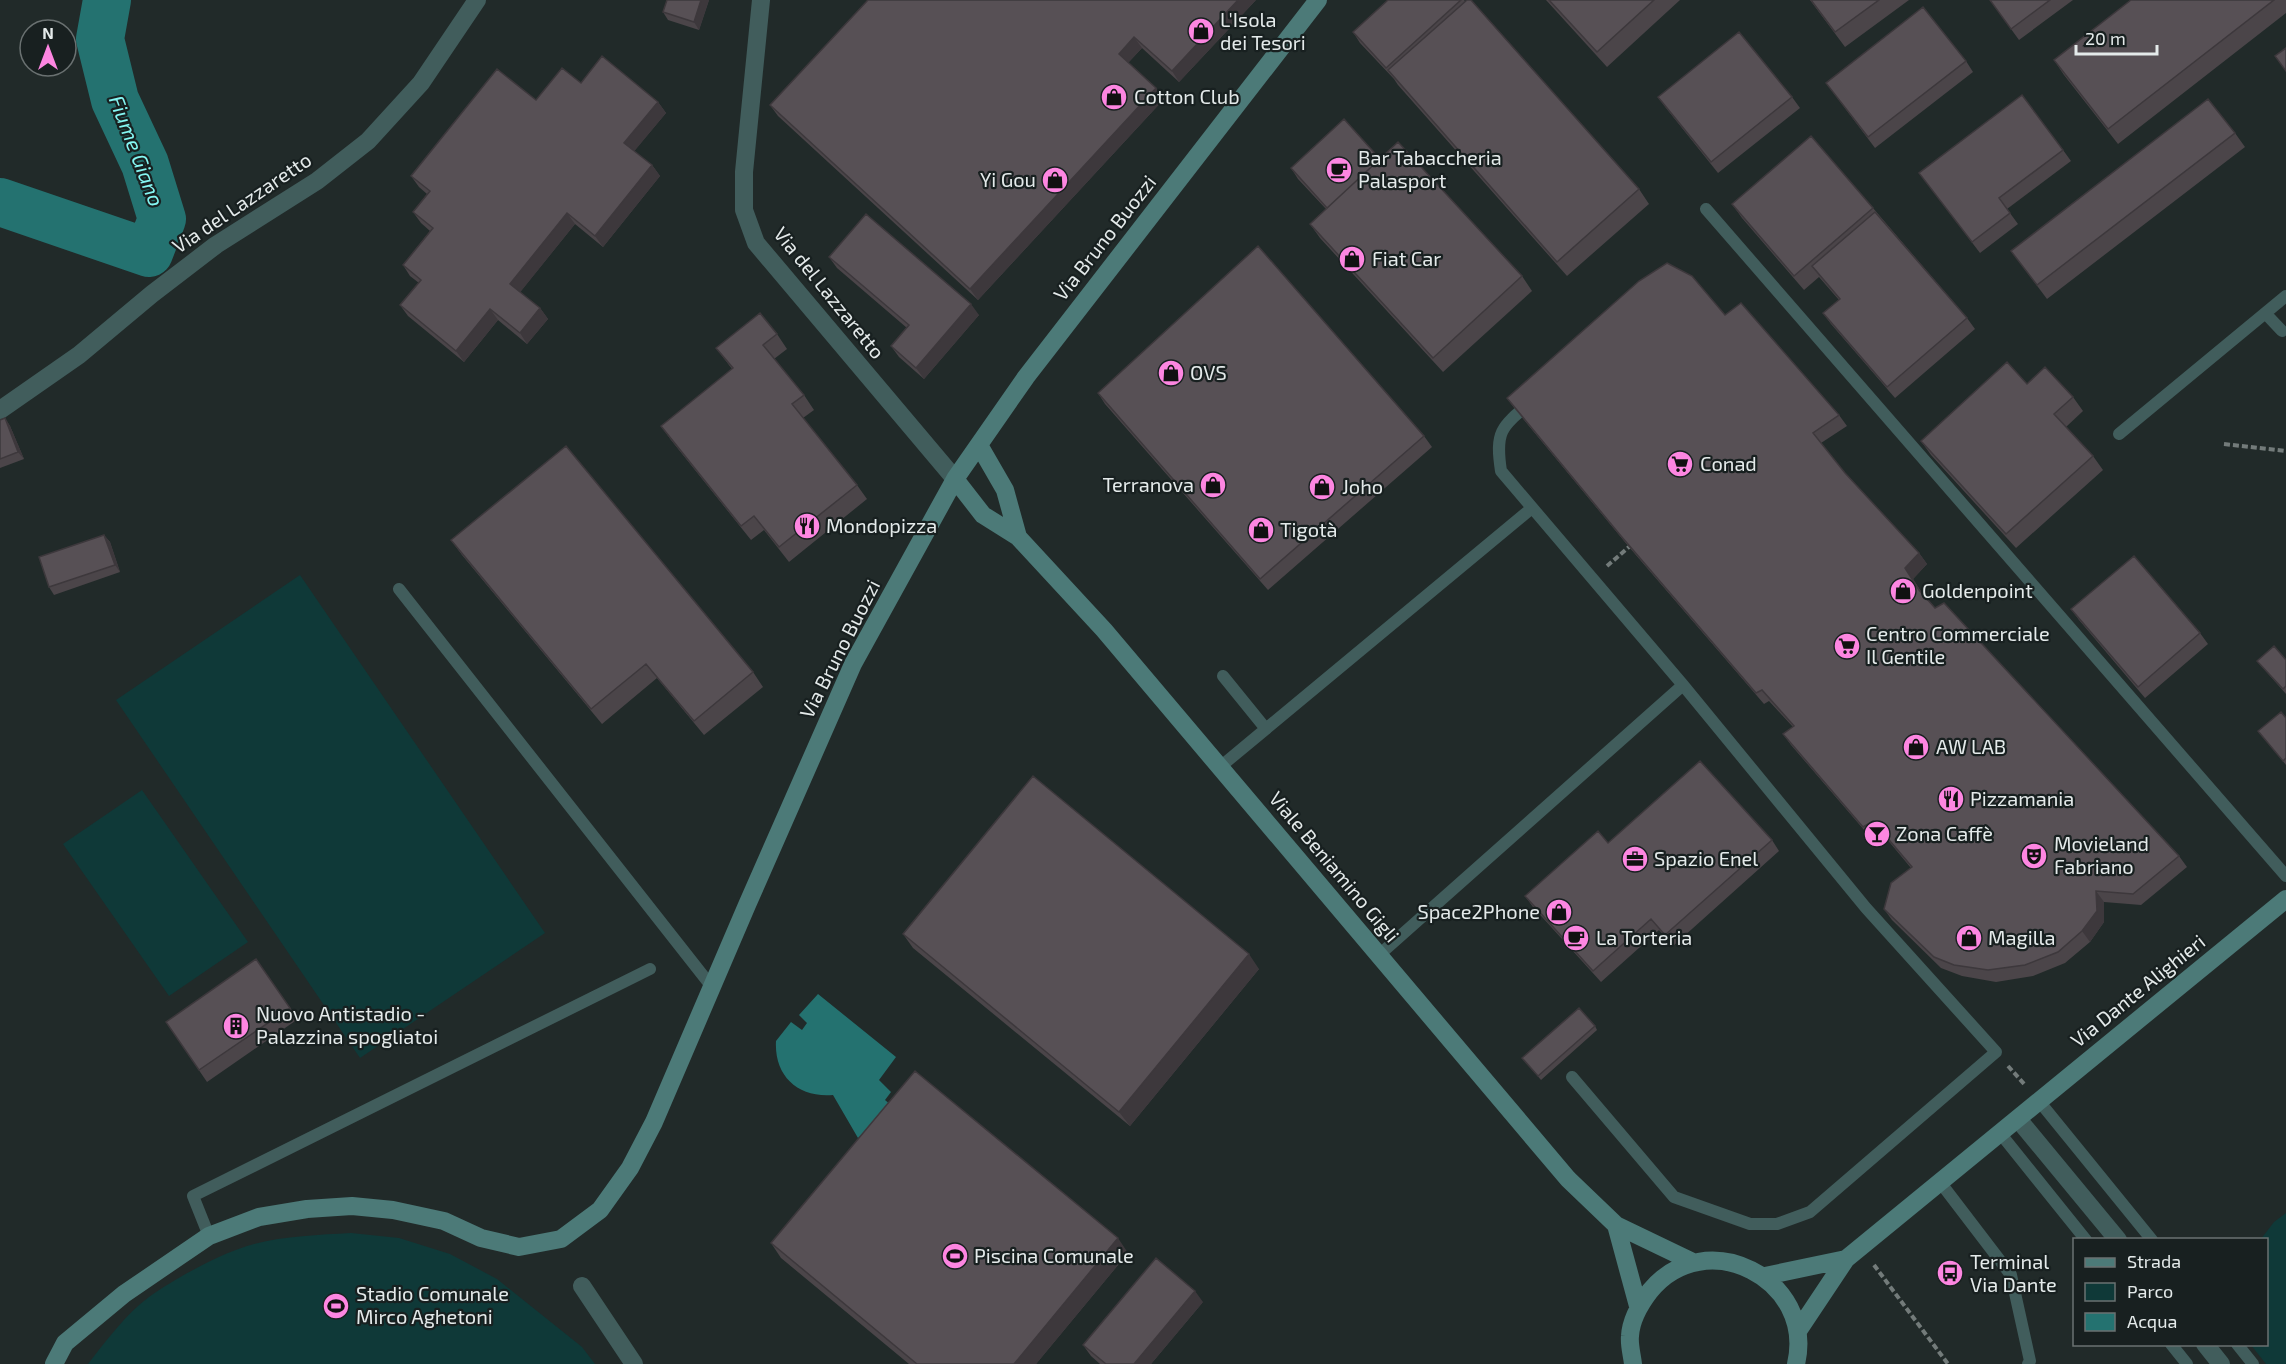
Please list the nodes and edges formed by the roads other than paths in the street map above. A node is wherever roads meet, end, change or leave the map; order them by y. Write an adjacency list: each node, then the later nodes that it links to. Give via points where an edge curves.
1 (477, 0): 9 (street, Via del Lazzaretto, via 421,83 368,141 317,180 216,245 79,355)
2 (762, 0): 12 (street, Via del Lazzaretto, via 744,172 744,210 756,243)
3 (1318, 0): 11 (street, Via Bruno Buozzi, via 1026,377)
4 (1706, 209): 20 (lane)
5 (2286, 296): 6 (lane)
6 (2265, 313): 7 (lane); 10 (lane)
7 (2282, 331)
8 (1539, 395): 13 (lane, via 1504,425 1500,443 1501,471)
9 (0, 410)
10 (2119, 434)
11 (979, 445): 12 (street, Via Bruno Buozzi); 14 (street, Viale Beniamino Gigli, via 1005,489)
12 (955, 479): 14 (street, Viale Beniamino Gigli, via 983,515); 24 (street, Via Bruno Buozzi, via 853,664)
13 (1532, 508): 17 (lane); 18 (lane)
14 (1018, 537): 19 (street, Viale Beniamino Gigli, via 1104,630)
15 (399, 589): 24 (lane)
16 (1224, 676): 18 (lane)
17 (1683, 685): 22 (lane); 25 (lane, via 1866,908 1996,1052 1810,1212 1777,1224 1750,1224 1674,1197)
18 (1266, 729): 19 (lane)
19 (1220, 767): 22 (street, Viale Beniamino Gigli)
20 (2286, 876)
21 (2286, 899): 26 (street, Via Dante Alighieri)
22 (1379, 955): 30 (street, Viale Beniamino Gigli, via 1568,1179)
23 (650, 969): 31 (lane, via 193,1196)
24 (712, 987): 31 (street, Via Bruno Buozzi, via 630,1168 600,1210 561,1239 519,1246 481,1238 444,1221 352,1206 259,1217)
25 (1572, 1077)
26 (2039, 1101): 27 (street, Via Dante Alighieri); 34 (lane)
27 (2018, 1119): 28 (street, Via Dante Alighieri); 33 (street)
28 (2000, 1133): 29 (street, Via Dante Alighieri); 32 (lane)
29 (1940, 1182): 35 (street, Via Dante Alighieri); 48 (lane, via 2011,1275)
30 (1616, 1226): 36 (street, Viale Beniamino Gigli); 39 (street)
31 (209, 1236): 44 (street, via 124,1294 66,1343)
32 (2085, 1238)
33 (2117, 1238)
34 (2150, 1238)
35 (1846, 1259): 37 (street, Via Dante Alighieri); 40 (street, Via Dante Alighieri)
36 (1693, 1262): 37 (street, via 1726,1260); 39 (street, via 1661,1278)
37 (1765, 1276): 40 (street, via 1785,1298)
38 (582, 1287): 45 (street)
39 (1638, 1306): 46 (street, via 1630,1336)
40 (1798, 1331): 47 (street)
41 (2173, 1346): 49 (lane)
42 (2207, 1346): 50 (street)
43 (2239, 1346): 51 (lane)
44 (54, 1364)
45 (634, 1364)
46 (1633, 1364)
47 (1796, 1364)
48 (2028, 1364)
49 (2187, 1364)
50 (2221, 1364)
51 (2253, 1364)

